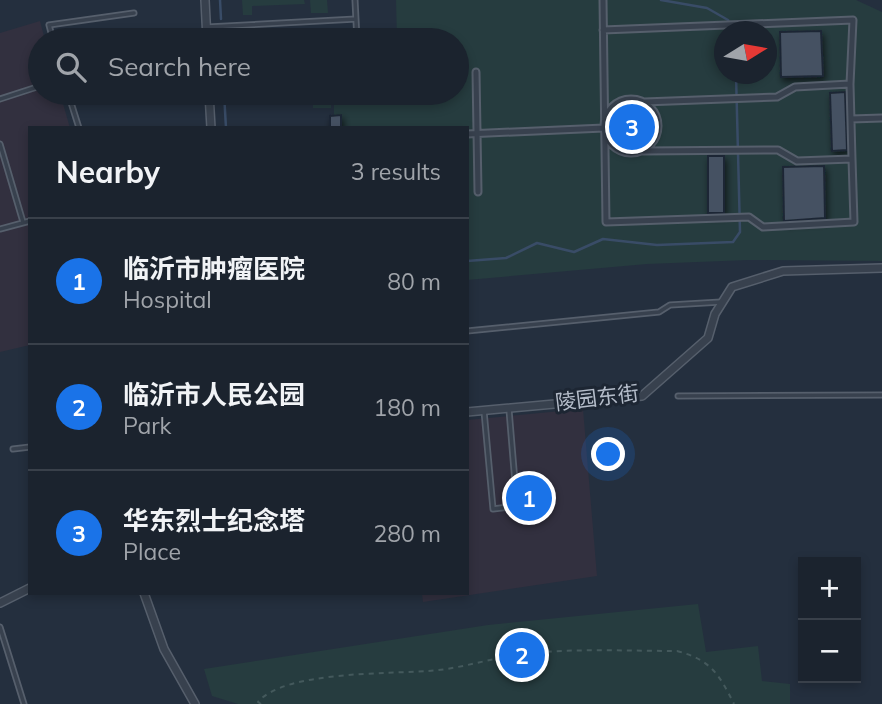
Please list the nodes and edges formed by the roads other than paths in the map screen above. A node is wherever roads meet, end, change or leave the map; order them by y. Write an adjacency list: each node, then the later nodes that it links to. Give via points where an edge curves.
1 (205, 0): 6 (street)
2 (355, 0): 5 (lane)
3 (603, 0): 9 (street)
4 (134, 13): 7 (lane)
5 (356, 19): 6 (lane); 8 (lane)
6 (206, 27)
7 (50, 28)
8 (356, 28)
9 (603, 30): 11 (street, via 853,20); 21 (street)
10 (476, 72): 22 (street)
11 (850, 84): 14 (street, via 795,87 778,97); 18 (street)
12 (28, 90): 13 (lane)
13 (0, 99)
14 (644, 102): 21 (street, via 621,101 608,111); 25 (street, via 658,123 653,142)
15 (72, 105): 19 (lane)
16 (210, 105): 20 (street)
17 (882, 118): 18 (street)
18 (851, 119): 26 (street)
19 (78, 126)
20 (211, 126)
21 (604, 128): 22 (street); 25 (street, via 610,143 625,153); 26 (street, via 606,222 749,217 763,227 855,222)
22 (477, 133): 23 (street); 27 (street)
23 (469, 134)
24 (0, 144): 29 (lane)
25 (643, 151): 26 (street, via 778,150 797,161)
26 (852, 159)
27 (478, 192)
28 (28, 221): 29 (lane)
29 (23, 222): 30 (lane)
30 (0, 229)
31 (882, 268): 32 (street, 陵园东街, via 783,271 732,286)
32 (722, 302): 33 (lane, via 670,304 659,312); 36 (street, 陵园东街, via 708,338 642,396)
33 (469, 331)
34 (882, 395): 35 (lane)
35 (678, 396)
36 (508, 408): 37 (street, 陵园东街); 37 (lane, via 517,506 493,509)
37 (484, 411): 38 (street, 陵园东街)
38 (469, 412)
39 (28, 447): 40 (lane)
40 (13, 449)
41 (28, 588): 43 (street)
42 (145, 595): 46 (street, via 164,649)
43 (0, 603)
44 (0, 627): 45 (lane)
45 (24, 704)
46 (195, 704)

